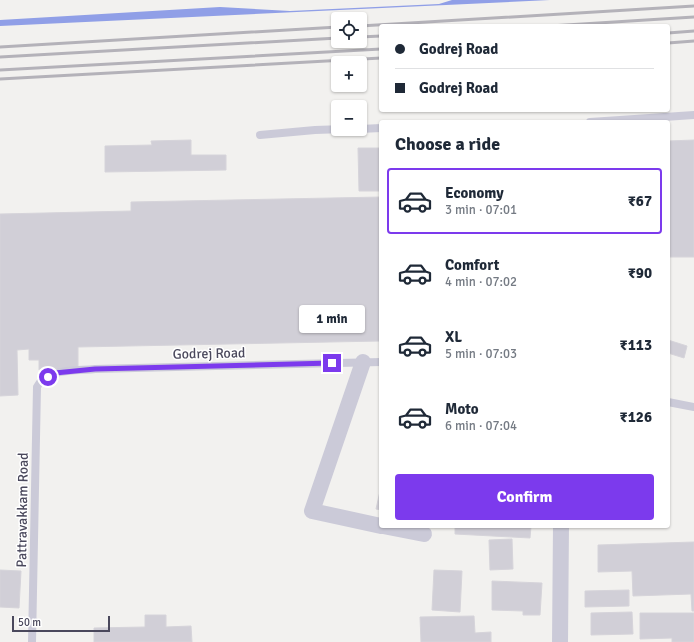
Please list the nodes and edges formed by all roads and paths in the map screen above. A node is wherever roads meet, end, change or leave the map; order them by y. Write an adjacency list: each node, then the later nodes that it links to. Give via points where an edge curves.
1 (694, 115): 2 (lane)
2 (620, 120)
3 (379, 128): 5 (lane)
4 (331, 129): 6 (lane)
5 (367, 129)
6 (260, 135)
7 (363, 362): 8 (lane, Godrej Road); 9 (lane, Godrej Road, via 95,369 55,373); 12 (street, via 312,511)
8 (379, 362)
9 (40, 380): 16 (lane, Pattravakkam Road, via 37,387)
10 (670, 402): 11 (lane)
11 (694, 407)
12 (379, 525)
13 (392, 528): 15 (street)
14 (561, 528): 17 (street)
15 (424, 534)
16 (32, 642)
17 (560, 642)

